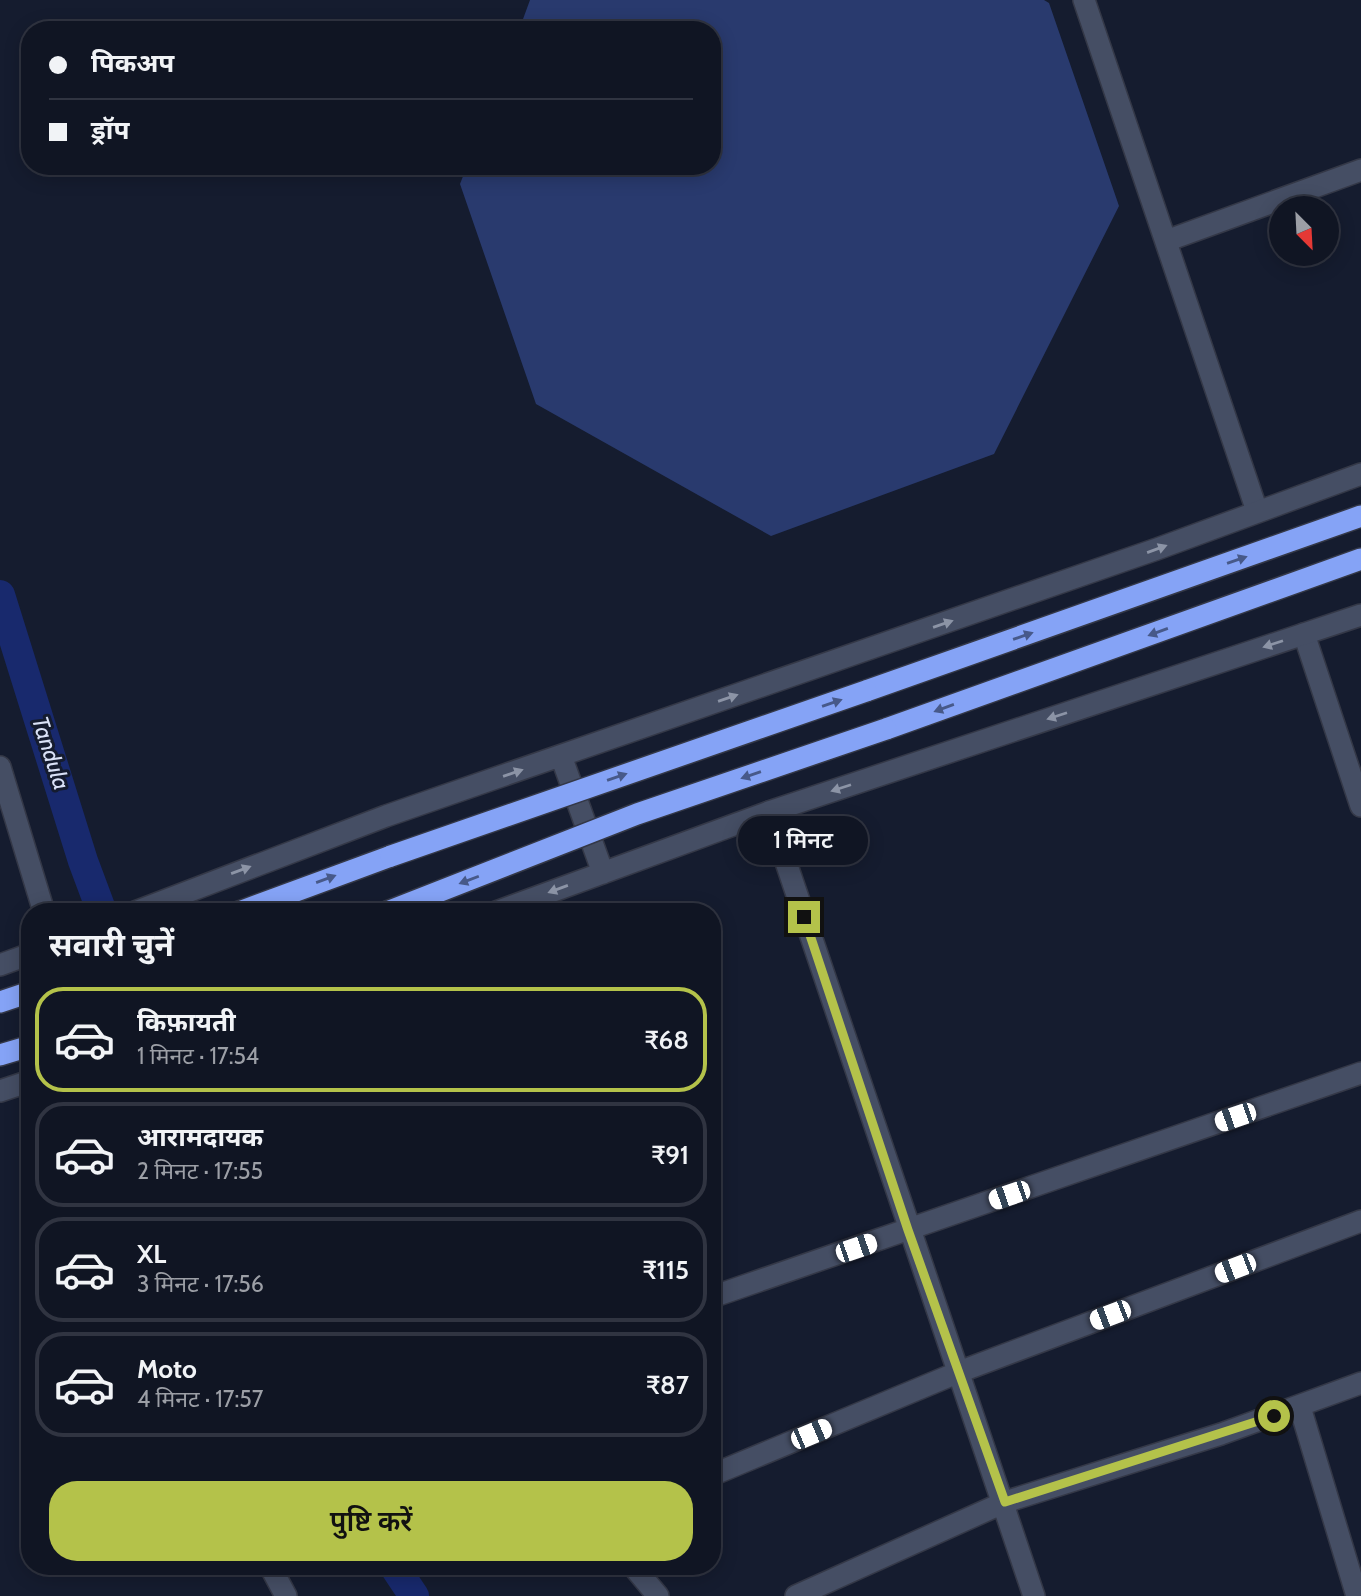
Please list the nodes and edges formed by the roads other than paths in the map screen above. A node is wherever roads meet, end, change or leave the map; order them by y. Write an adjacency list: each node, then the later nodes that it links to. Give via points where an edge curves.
1 (1084, 0): 3 (street)
2 (1361, 170): 3 (street)
3 (1166, 241): 5 (street)
4 (1361, 474): 5 (street)
5 (1256, 511): 10 (street, one-way to 5)
6 (1361, 516): 17 (highway, one-way to 6, bridge)
7 (1361, 559): 18 (highway, one-way to 18, bridge, via 637,814)
8 (1361, 615): 9 (street)
9 (1304, 634): 12 (street); 13 (street, one-way to 13)
10 (561, 756): 14 (street); 16 (street, one-way to 10)
11 (0, 767): 15 (street)
12 (1361, 806)
13 (769, 812): 14 (street); 30 (street)
14 (603, 873): 19 (street, one-way to 19)
15 (41, 903)
16 (156, 903)
17 (264, 903)
18 (410, 903)
19 (521, 903)
20 (21, 957): 21 (street)
21 (0, 965)
22 (21, 995): 23 (highway)
23 (0, 1002)
24 (21, 1049): 25 (highway)
25 (0, 1055)
26 (1361, 1073): 30 (street)
27 (21, 1084): 28 (street)
28 (0, 1091)
29 (1361, 1221): 32 (street)
30 (908, 1230): 31 (street); 32 (street)
31 (721, 1294)
32 (959, 1372): 35 (street); 36 (street)
33 (1361, 1382): 34 (street)
34 (1300, 1406): 36 (street); 43 (street)
35 (721, 1471)
36 (1005, 1502): 41 (street); 42 (street)
37 (275, 1575): 39 (street)
38 (640, 1575): 40 (street)
39 (286, 1596)
40 (657, 1596)
41 (796, 1596)
42 (1034, 1596)
43 (1357, 1596)

